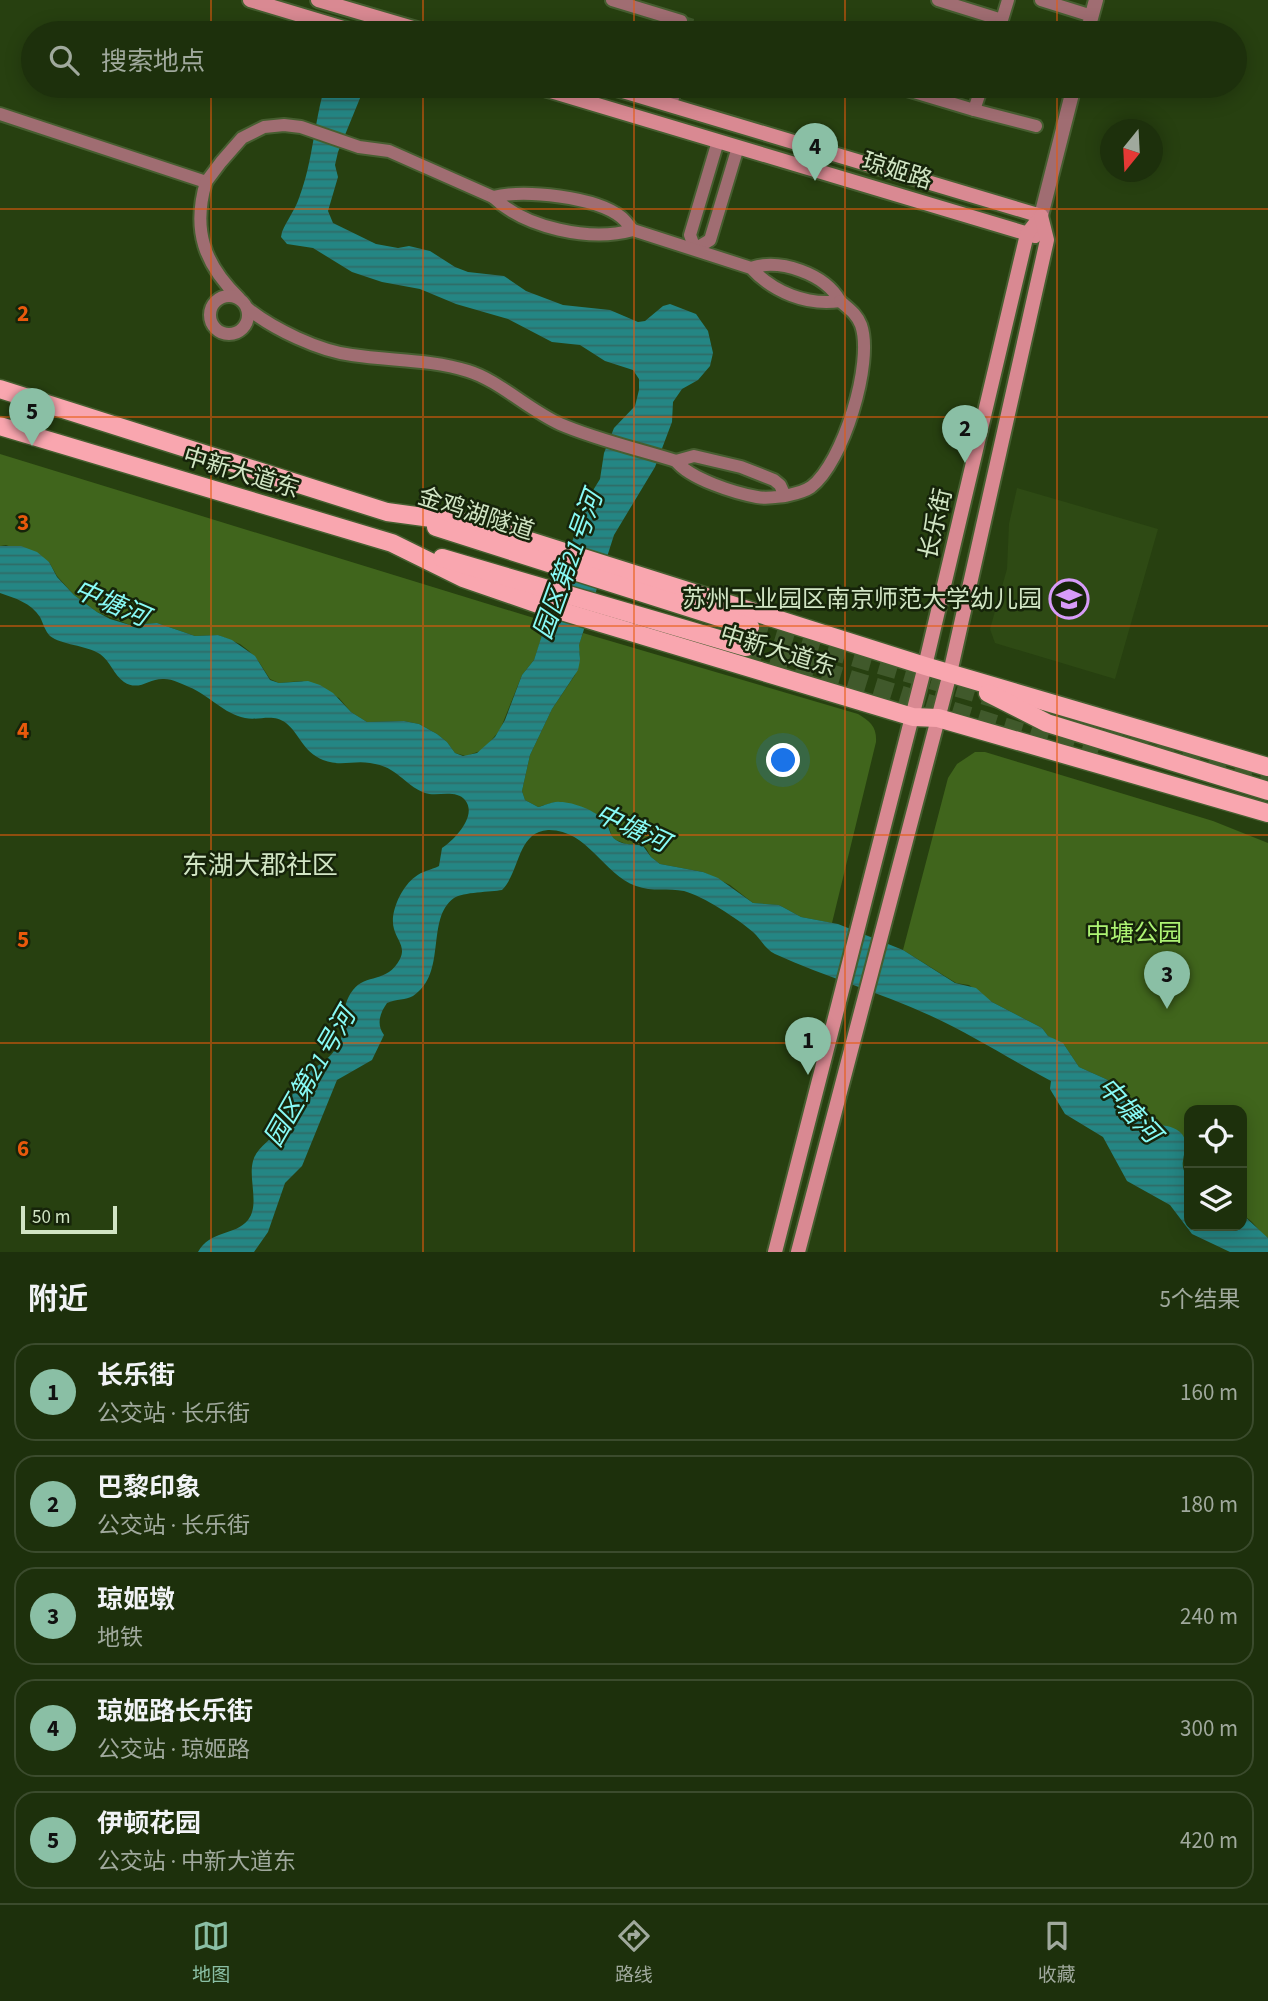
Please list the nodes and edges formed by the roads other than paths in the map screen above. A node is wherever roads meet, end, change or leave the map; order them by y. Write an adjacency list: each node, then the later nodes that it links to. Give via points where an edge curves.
1 (250, 0): 10 (main road)
2 (612, 0): 12 (street)
3 (938, 0): 9 (street)
4 (1008, 0): 9 (street)
5 (1041, 0): 8 (street)
6 (1096, 0): 8 (street)
7 (323, 1): 11 (main road)
8 (1092, 16): 13 (street)
9 (1002, 20)
10 (320, 21)
11 (388, 21)
12 (681, 21)
13 (1091, 21)
14 (574, 98): 24 (main road, 琼姬路)
15 (647, 98): 20 (main road, 琼姬路)
16 (673, 98): 20 (street)
17 (934, 98): 21 (street)
18 (978, 98): 21 (street)
19 (1071, 98): 28 (street, 长乐街)
20 (671, 105): 28 (main road, 琼姬路)
21 (974, 110): 23 (street)
22 (0, 114): 26 (street)
23 (1036, 126)
24 (718, 141): 25 (main road, 琼姬路); 32 (street, via 690,235)
25 (738, 147): 30 (main road, 琼姬路); 32 (street, via 709,240)
26 (206, 182): 27 (street, via 233,147 252,132 272,125 301,127 359,147 389,151); 37 (street, via 200,236 219,277 273,325 336,352 469,371 560,424)
27 (494, 197): 29 (street, via 508,211 550,226 597,234); 29 (street, via 511,193 558,196 621,216)
28 (1041, 216): 30 (main road, 长乐街); 31 (main road, 长乐街)
29 (633, 230): 32 (street)
30 (1027, 234): 31 (main road, 琼姬路); 43 (main road, 长乐街)
31 (1047, 240): 44 (main road, 长乐街)
32 (695, 249): 33 (street)
33 (751, 268): 34 (street, via 763,281 792,296); 34 (street, via 765,263 794,268 835,292)
34 (840, 301): 38 (street, via 853,311 863,333 859,386 849,426 833,460 812,486)
35 (0, 389): 39 (main road, 中新大道东)
36 (0, 426): 40 (main road, 中新大道东)
37 (671, 459): 38 (street, via 683,469 739,492 759,498); 38 (street, via 695,456 741,467 774,480)
38 (785, 496)
39 (387, 512): 41 (main road, 金鸡湖隧道); 43 (main road, 中新大道东, via 476,524)
40 (392, 543): 42 (main road, 金鸡湖隧道); 45 (main road, 中新大道东, via 463,578 541,605)
41 (750, 627)
42 (746, 647)
43 (925, 666): 44 (main road, 中新大道东); 45 (main road, 长乐街)
44 (950, 673): 46 (main road, 长乐街); 47 (main road, 中新大道东); 48 (main road, via 1047,723)
45 (913, 717): 46 (main road, 中新大道东); 50 (main road, 长乐街)
46 (937, 718): 49 (main road, 中新大道东); 51 (main road, 长乐街)
47 (1268, 767)
48 (1268, 792)
49 (1268, 813)
50 (775, 1252)
51 (798, 1252)

